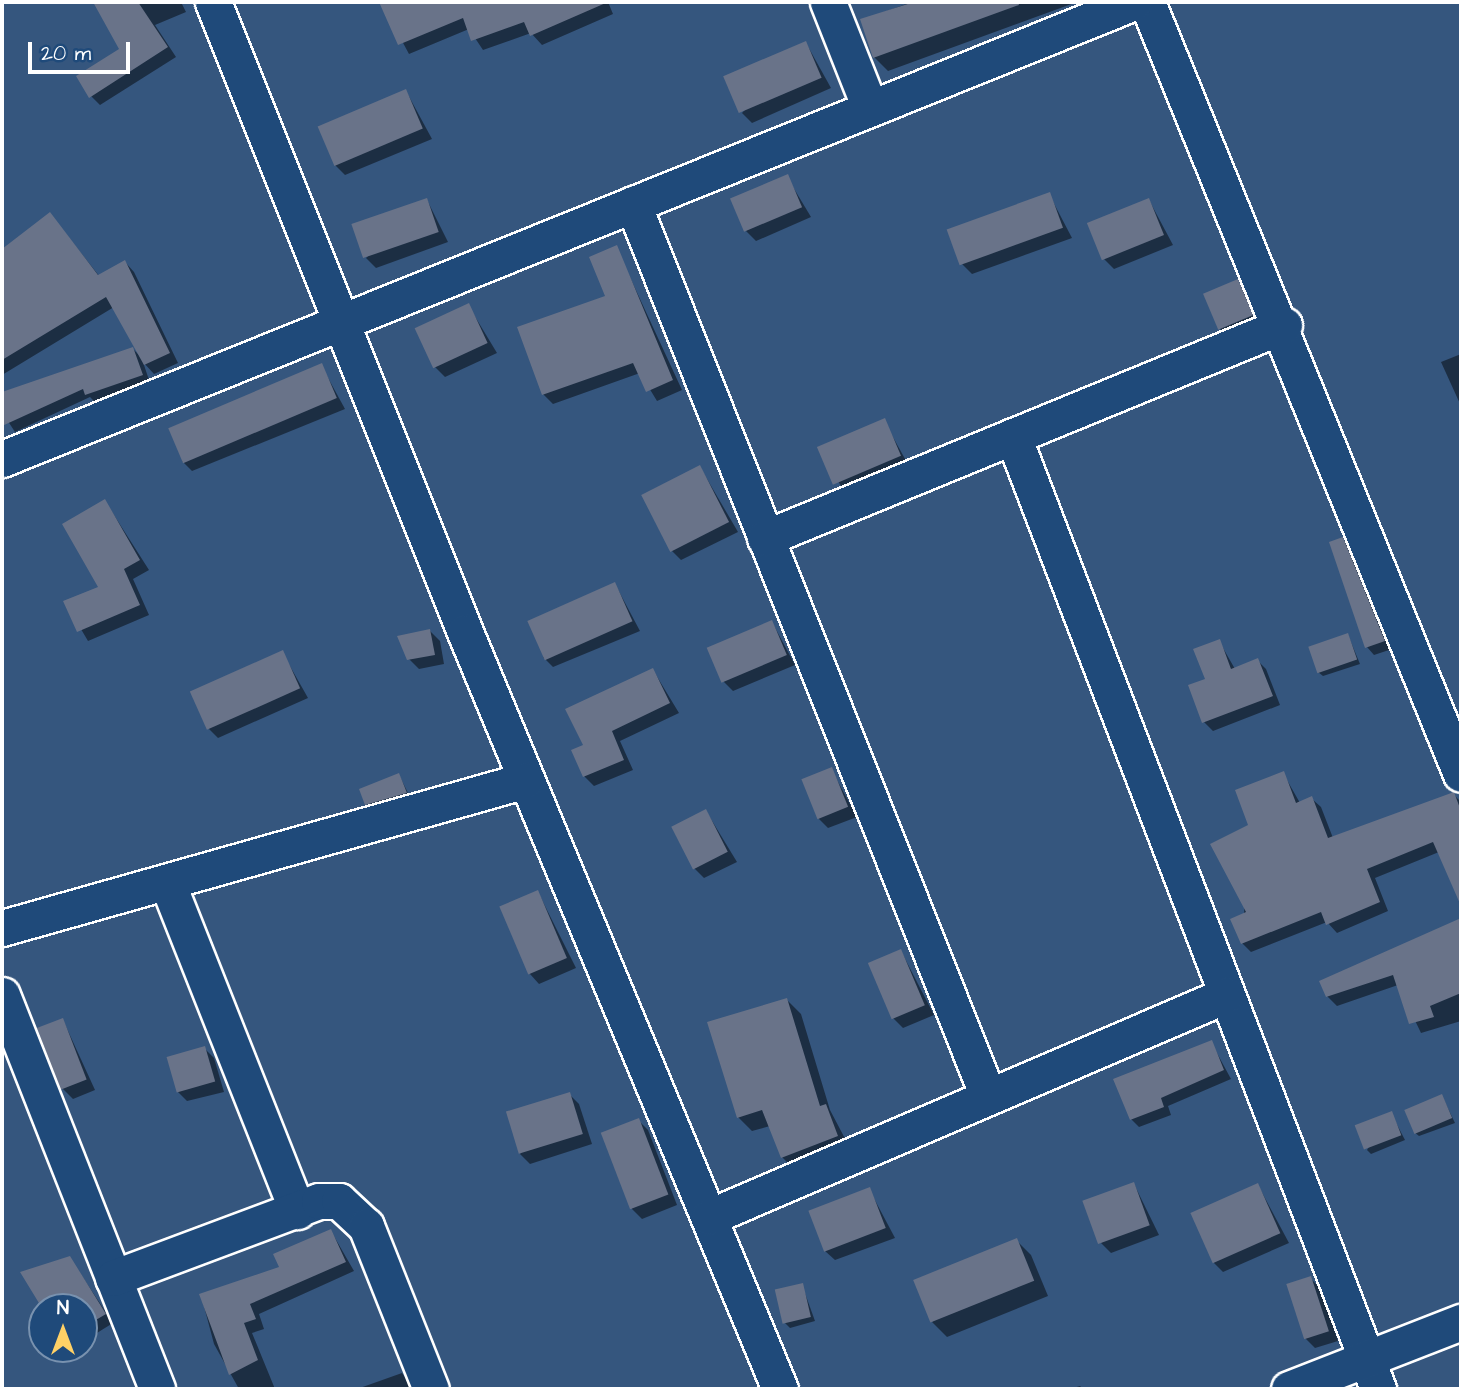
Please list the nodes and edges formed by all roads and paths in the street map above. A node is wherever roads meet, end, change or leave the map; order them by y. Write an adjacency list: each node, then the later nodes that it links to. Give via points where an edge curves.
1 (213, 2): 7 (street)
2 (828, 2): 5 (street)
3 (1134, 2): 5 (street)
4 (1147, 2): 8 (street)
5 (870, 108): 6 (street)
6 (633, 204): 7 (street); 11 (street)
7 (340, 322): 10 (street); 13 (street)
8 (1281, 326): 9 (street); 12 (street)
9 (1013, 436): 11 (street); 17 (street)
10 (2, 459)
11 (765, 538): 18 (street)
12 (1461, 774)
13 (526, 780): 14 (street); 20 (street)
14 (167, 881): 15 (street); 19 (street)
15 (2, 928)
16 (2, 995): 21 (street)
17 (1226, 995): 18 (street); 23 (street)
18 (988, 1096): 20 (street)
19 (298, 1211): 21 (street); 25 (street, via 339,1201 355,1211)
20 (709, 1217): 26 (street)
21 (113, 1278): 24 (street)
22 (1461, 1322): 23 (street)
23 (1372, 1374): 27 (street)
24 (157, 1389)
25 (431, 1389)
26 (780, 1389)
27 (1289, 1389)

